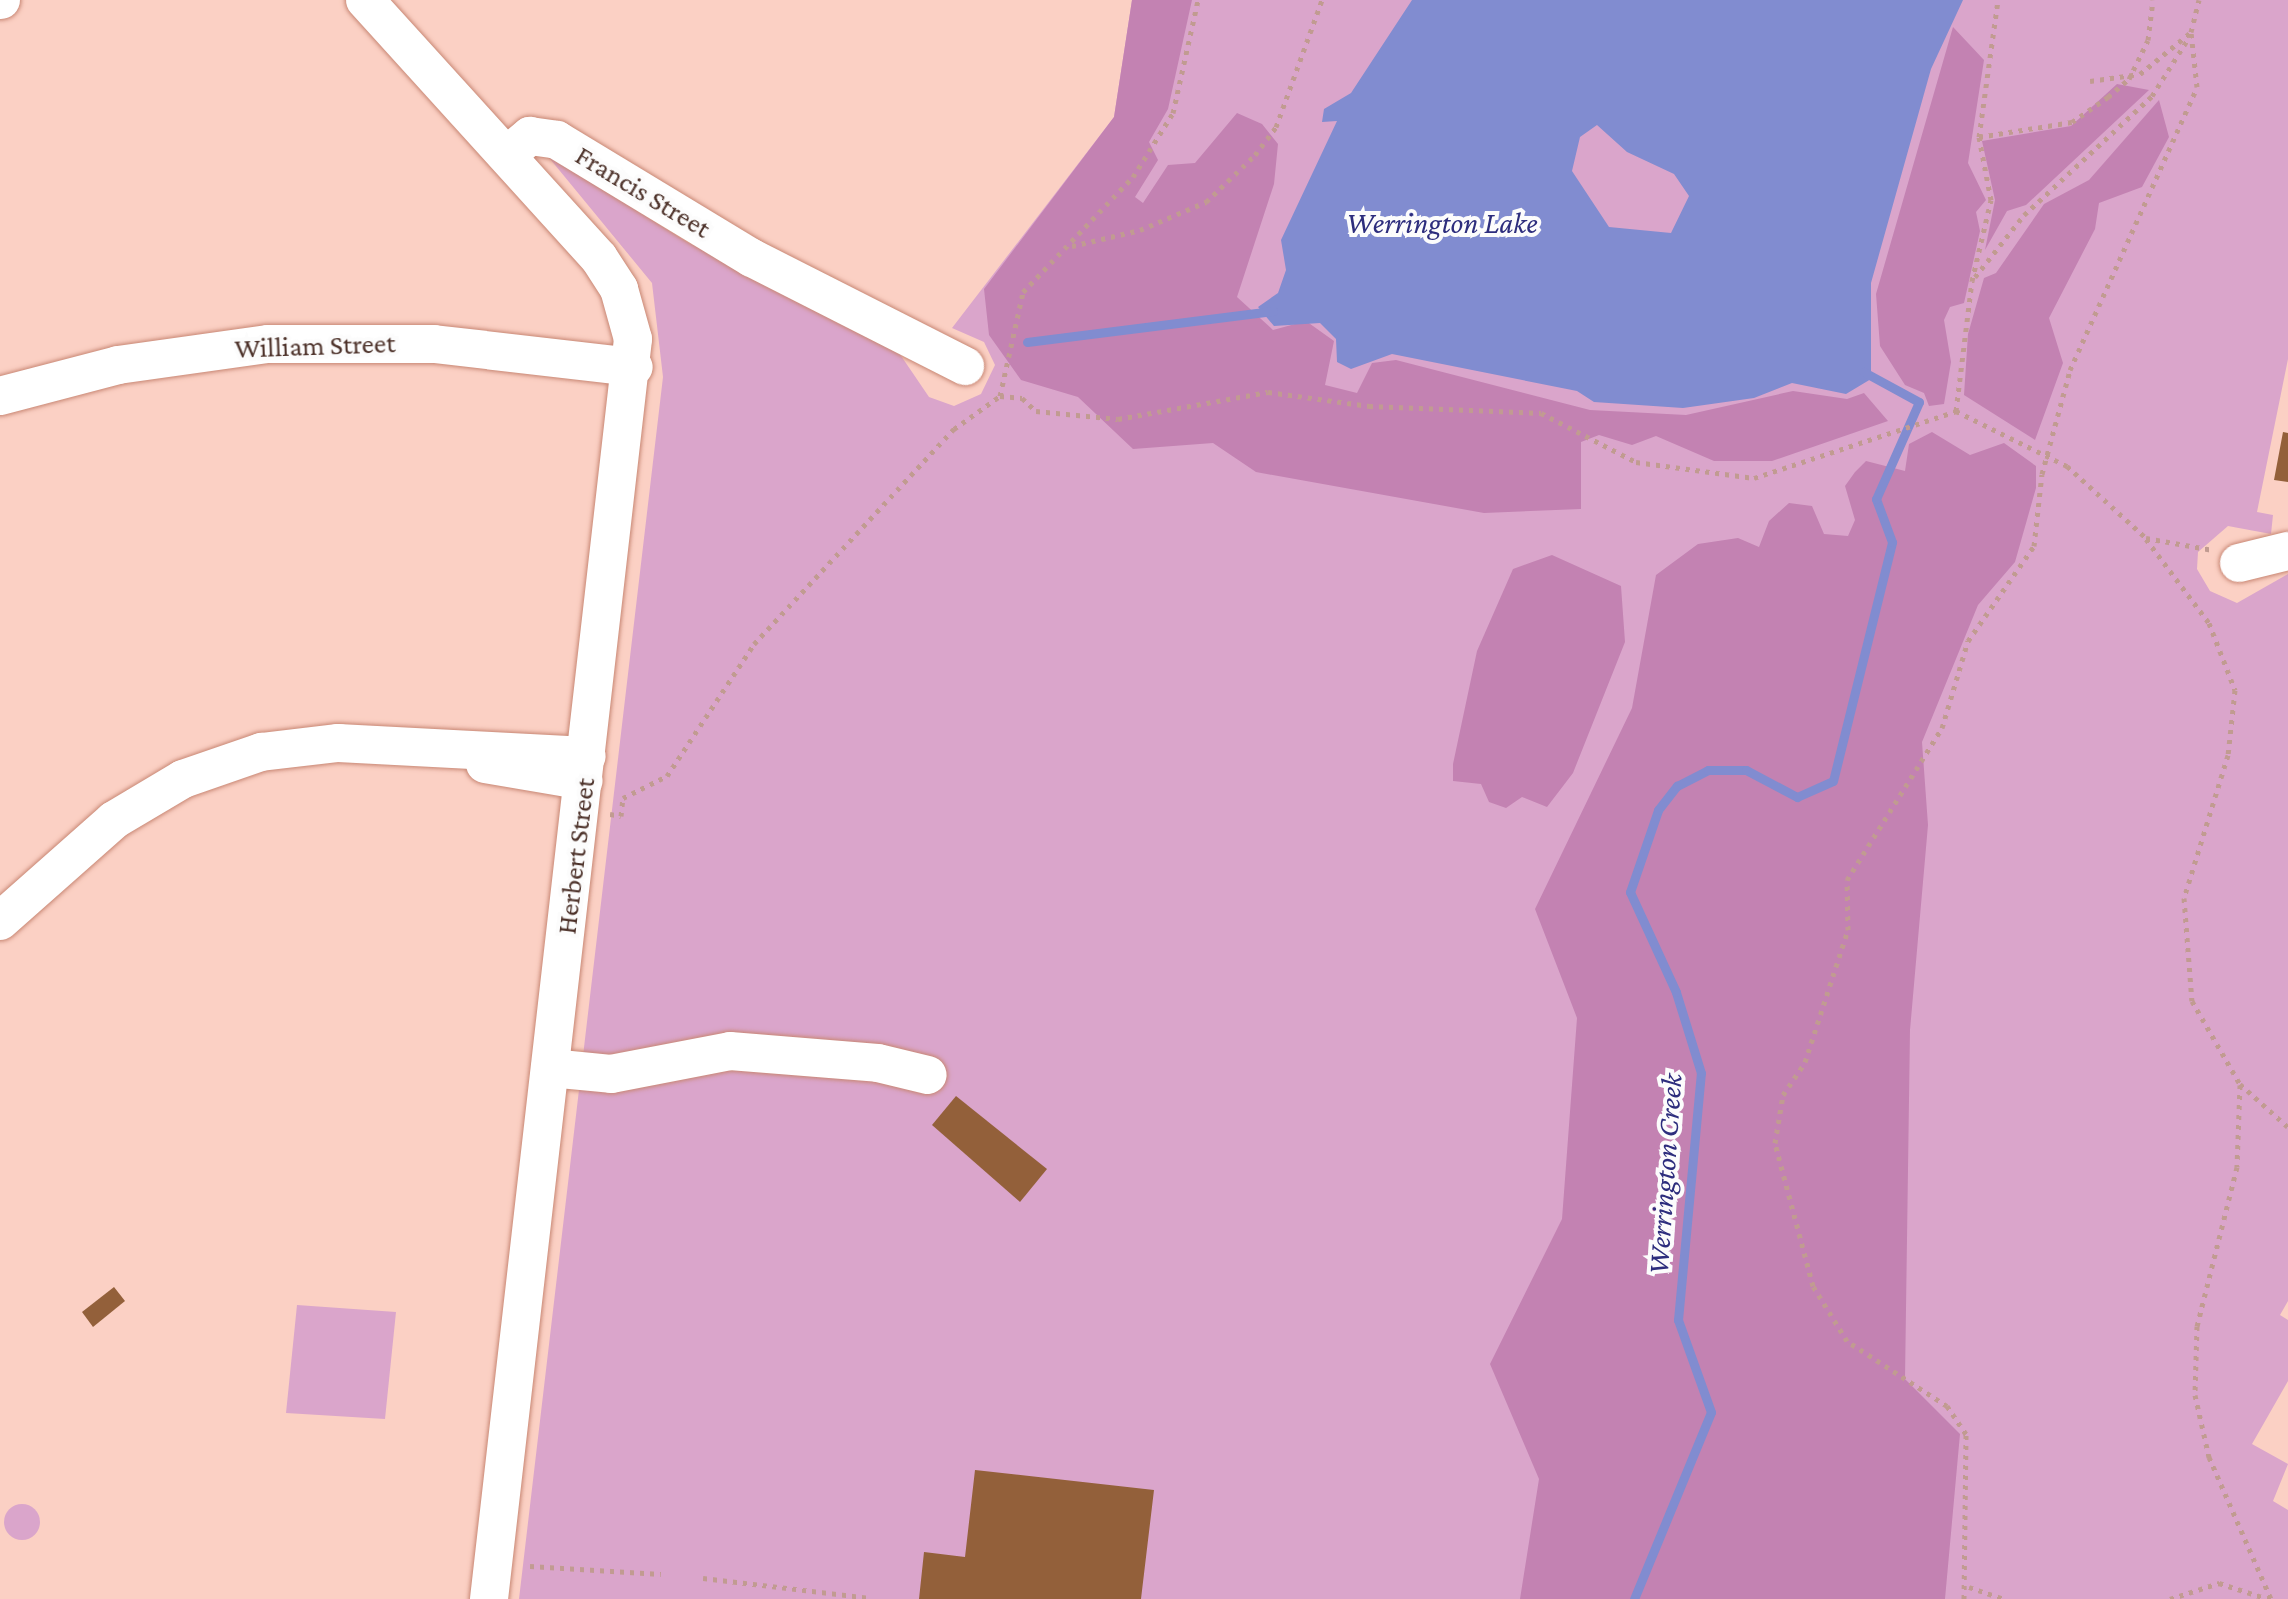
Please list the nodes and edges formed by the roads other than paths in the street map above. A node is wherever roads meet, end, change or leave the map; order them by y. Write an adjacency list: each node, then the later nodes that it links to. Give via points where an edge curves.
1 (365, 0): 2 (street)
2 (507, 155): 3 (street, Francis Street, via 530,136 557,140 752,258); 4 (street, Herbert Street, via 610,274 629,317)
3 (965, 366)
4 (634, 367): 5 (street, William Street, via 434,344 268,344 118,365); 8 (street, Herbert Street)
5 (0, 396)
6 (2288, 551): 7 (street)
7 (2239, 563)
8 (584, 782): 9 (street, via 432,750 313,744 197,773 114,820); 10 (street, Herbert Street)
9 (0, 921)
10 (550, 1068): 11 (street, via 611,1074 730,1051 878,1063); 12 (street, Herbert Street)
11 (928, 1075)
12 (489, 1599)

